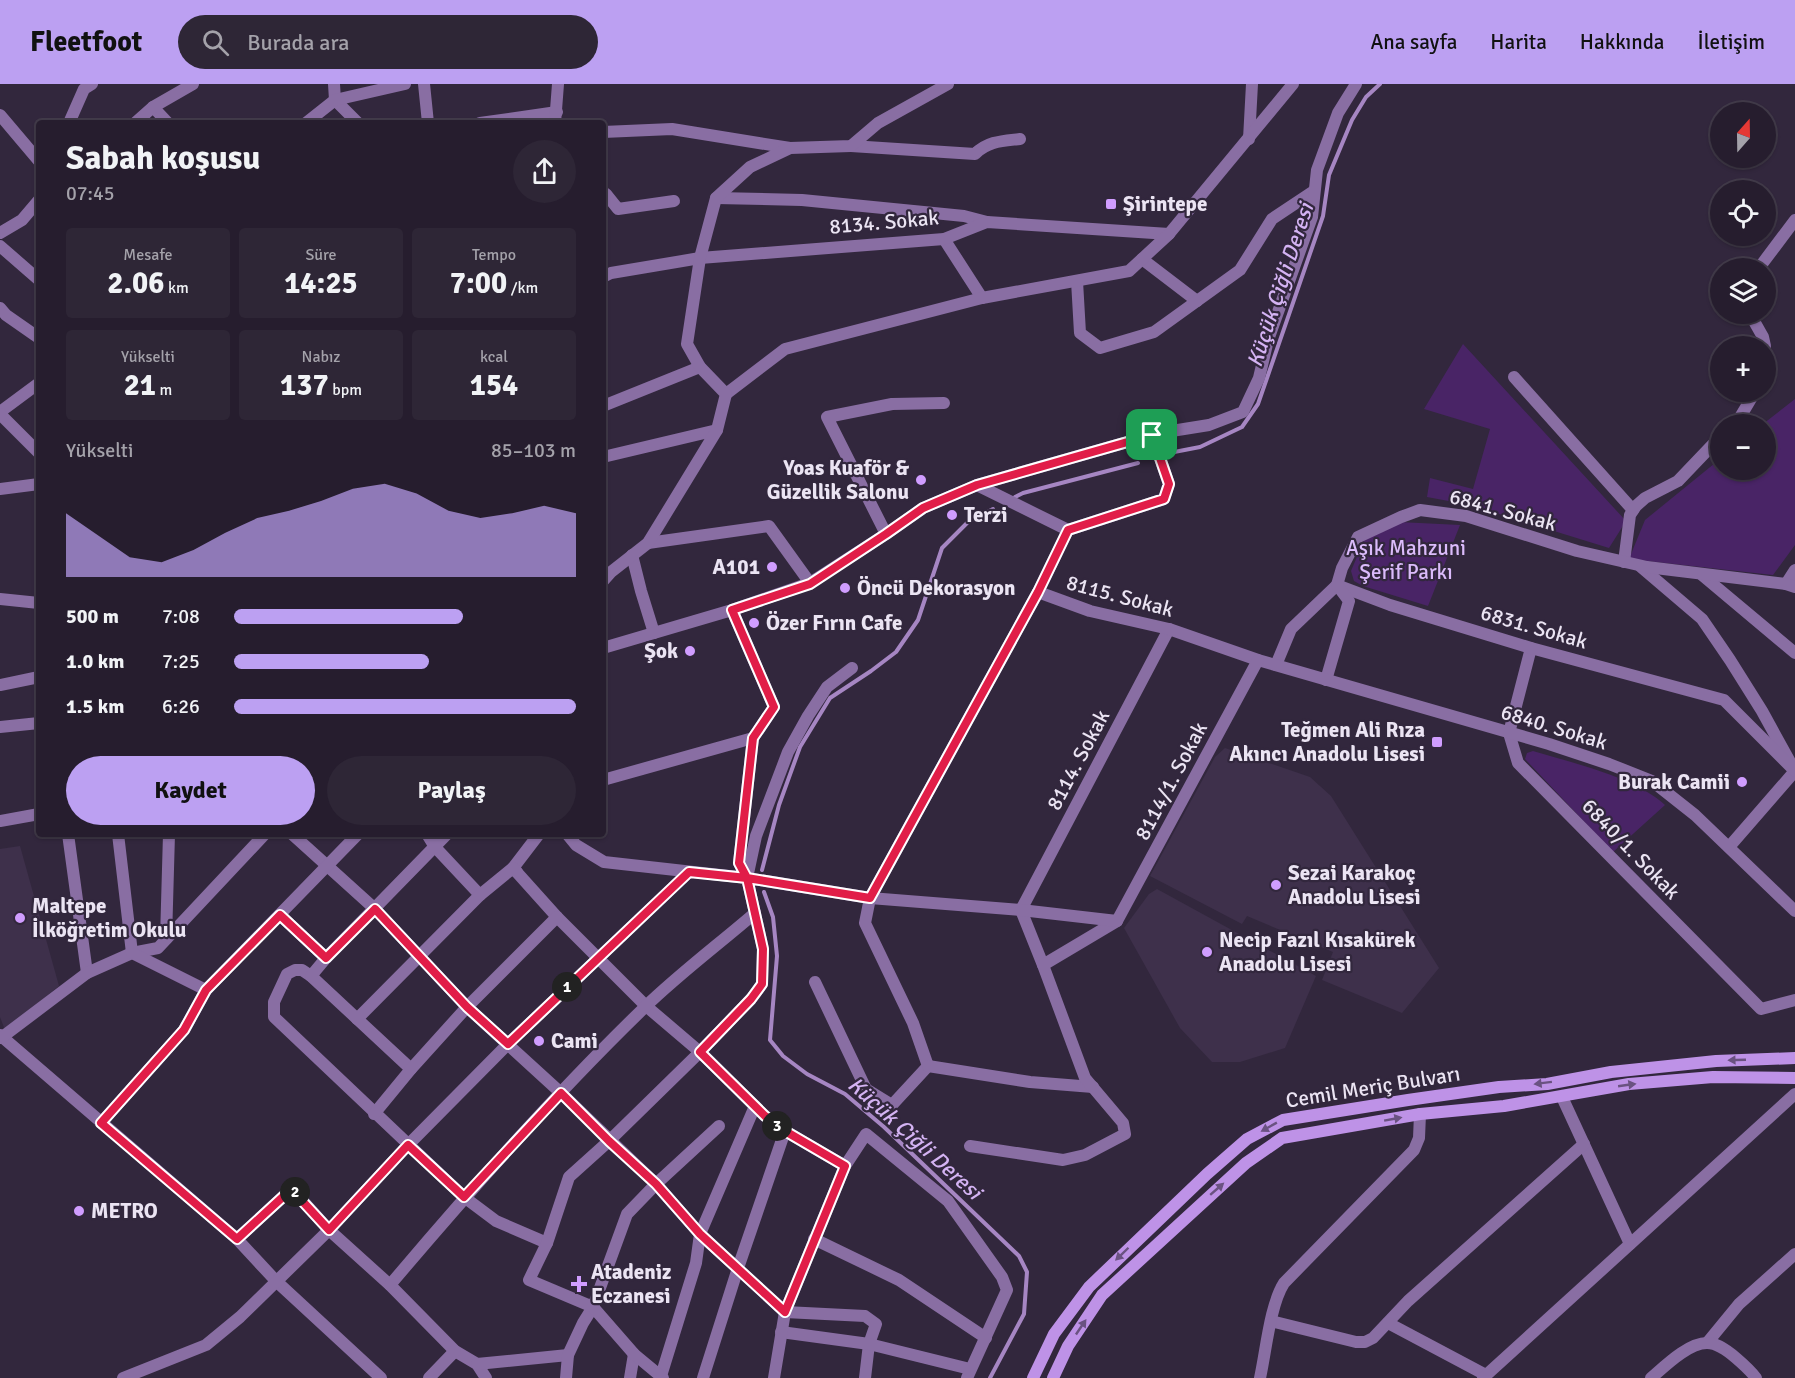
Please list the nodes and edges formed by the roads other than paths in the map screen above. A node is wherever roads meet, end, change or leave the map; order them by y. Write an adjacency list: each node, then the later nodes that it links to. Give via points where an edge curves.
1 (92, 84): 15 (street, via 84,90)
2 (193, 84): 12 (street)
3 (334, 84): 11 (street)
4 (405, 84): 11 (street)
5 (424, 84): 20 (street)
6 (558, 84): 14 (street)
7 (948, 84): 25 (street, via 878,123)
8 (1252, 84): 23 (street)
9 (1293, 84): 23 (street)
10 (1356, 84): 28 (street, via 1338,113 1317,170)
11 (335, 100): 18 (street); 19 (street)
12 (153, 107): 16 (street); 17 (street)
13 (0, 115): 27 (street)
14 (556, 118): 21 (street)
15 (70, 120)
16 (138, 120)
17 (165, 120)
18 (310, 120)
19 (355, 120)
20 (428, 120)
21 (526, 120)
22 (606, 132): 26 (street, via 672,129)
23 (1249, 139): 36 (street)
24 (1020, 140): 25 (street, via 996,141 975,154)
25 (851, 146): 26 (street)
26 (790, 148): 30 (street, via 750,167)
27 (36, 157)
28 (1314, 191): 46 (street, via 1272,219 1240,270); 57 (street, via 1312,217 1268,340 1259,378 1243,412 1209,425)
29 (606, 194): 31 (street, via 618,208)
30 (716, 198): 34 (street, via 801,200 964,216); 39 (street)
31 (674, 201)
32 (36, 204): 35 (street, via 22,220)
33 (1795, 220): 40 (street)
34 (987, 222): 36 (street, 8134. Sokak); 37 (street, 8134. Sokak)
35 (0, 234)
36 (1169, 234): 41 (street)
37 (944, 238): 39 (street, 8134. Sokak); 45 (street)
38 (0, 246): 43 (street)
39 (700, 258): 42 (street, 8134. Sokak); 49 (street, via 687,344)
40 (1766, 258)
41 (1142, 259): 44 (street, via 1129,271); 46 (street)
42 (606, 276)
43 (36, 277)
44 (1077, 281): 45 (street); 46 (street, via 1080,333 1100,348 1154,332)
45 (982, 298): 52 (street, via 785,349)
46 (1197, 301)
47 (0, 308): 48 (street)
48 (36, 336)
49 (700, 367): 52 (street); 54 (street)
50 (1514, 377): 64 (street)
51 (36, 385): 55 (street)
52 (726, 394): 56 (street)
53 (944, 403): 66 (street, via 892,404 827,417)
54 (606, 405)
55 (0, 413): 59 (street)
56 (717, 430): 60 (street); 67 (street)
57 (1152, 435): 62 (street); 65 (street, via 1169,484 1164,499)
58 (1710, 447): 64 (street, via 1678,481 1645,498)
59 (36, 450)
60 (606, 456)
61 (36, 484): 63 (street)
62 (977, 485): 65 (street); 66 (street, via 923,508)
63 (0, 489)
64 (1633, 510): 69 (street)
65 (1068, 530): 77 (street, 8115. Sokak)
66 (886, 534): 74 (street)
67 (648, 543): 68 (street); 74 (street, via 769,526)
68 (632, 555): 72 (street); 82 (street)
69 (1624, 562): 70 (street, 6841. Sokak); 75 (street, 6841. Sokak, via 1466,516 1420,510 1358,537)
70 (1638, 565): 73 (street, 6841. Sokak); 96 (street, via 1702,619 1762,711)
71 (1795, 570): 76 (street)
72 (606, 575)
73 (1701, 575): 76 (street, 6841. Sokak); 85 (street)
74 (810, 584): 80 (street)
75 (1337, 585): 84 (street, 6831. Sokak); 87 (street, via 1291,629); 90 (street, via 1349,601)
76 (1790, 586)
77 (1038, 592): 81 (street, 8115. Sokak, via 1090,611); 117 (street)
78 (0, 599): 79 (street)
79 (36, 603)
80 (732, 610): 82 (street); 95 (street, via 774,707)
81 (1169, 629): 86 (street, 8115. Sokak); 119 (street, 8114. Sokak)
82 (654, 633): 83 (street)
83 (606, 647)
84 (1531, 648): 94 (street); 96 (street, 6831. Sokak, via 1724,700)
85 (1795, 653)
86 (1258, 660): 87 (street, 6840. Sokak); 124 (street, 8114/1. Sokak)
87 (1275, 665): 90 (street, 6840. Sokak)
88 (852, 668): 115 (street, via 828,687 788,752 756,836)
89 (36, 678): 91 (street)
90 (1326, 680): 94 (street, 6840. Sokak)
91 (0, 685)
92 (36, 723): 93 (street)
93 (0, 727)
94 (1509, 733): 111 (street, 6840. Sokak, via 1652,781); 135 (street, 6840/1. Sokak, via 1518,763 1761,1009)
95 (753, 738): 97 (street); 115 (street, via 739,863)
96 (1795, 771): 111 (street)
97 (606, 779)
98 (36, 815): 99 (street)
99 (0, 821)
100 (68, 837): 131 (street)
101 (118, 837): 126 (street)
102 (169, 837): 125 (street)
103 (262, 837): 125 (street)
104 (296, 837): 112 (street)
105 (355, 837): 112 (street)
106 (429, 837): 110 (street)
107 (444, 837): 110 (street)
108 (537, 837): 113 (street)
109 (569, 837): 114 (street, via 604,862)
110 (435, 847): 116 (street); 118 (street)
111 (1729, 847): 120 (street, 6840. Sokak)
112 (328, 864): 118 (street); 122 (street)
113 (513, 868): 116 (street); 123 (street); 129 (street)
114 (689, 872): 115 (street); 129 (street)
115 (747, 878): 117 (street); 121 (street)
116 (480, 895): 127 (street)
117 (870, 898): 119 (street); 143 (street, via 865,922 913,1023)
118 (375, 909): 127 (street); 128 (street)
119 (1021, 910): 124 (street); 130 (street)
120 (1795, 911)
121 (755, 913): 136 (street); 141 (street, via 763,949 762,984)
122 (280, 915): 128 (street); 134 (street)
123 (557, 916): 129 (street); 137 (street)
124 (1118, 921): 130 (street)
125 (166, 939): 126 (street, via 158,948)
126 (132, 953): 131 (street); 134 (street)
127 (420, 957): 137 (street); 138 (street)
128 (326, 958): 132 (street)
129 (598, 958): 136 (street); 140 (street)
130 (1043, 965): 146 (street, via 1085,1078)
131 (87, 973): 139 (street)
132 (311, 976): 138 (street); 151 (street, via 302,970 287,974 274,1002 274,1017)
133 (815, 982): 143 (street, via 866,1089 892,1105)
134 (206, 990): 153 (street, via 184,1030)
135 (1795, 1000)
136 (646, 1006): 141 (street); 147 (street)
137 (467, 1007): 140 (street); 144 (street)
138 (357, 1019): 144 (street)
139 (1, 1037): 153 (street)
140 (508, 1044): 147 (street); 158 (street)
141 (700, 1052): 150 (street); 156 (street)
142 (1795, 1058): 198 (main road, Cemil Meriç Bulvarı, one-way to 198, via 1716,1061 1611,1072 1283,1120 1247,1139 1089,1287 1054,1334)
143 (928, 1066): 146 (street)
144 (411, 1070): 151 (street)
145 (1795, 1078): 149 (main road, Cemil Meriç Bulvarı, one-way to 145, via 1629,1084 1713,1077)
146 (1093, 1087): 159 (street, via 1123,1123 1125,1134 1085,1155 1063,1160)
147 (561, 1093): 156 (street); 162 (street)
148 (1795, 1094): 168 (street)
149 (1562, 1097): 152 (main road, Cemil Meriç Bulvarı); 157 (street)
150 (755, 1106): 155 (street); 164 (street)
151 (374, 1114): 158 (street)
152 (1420, 1114): 175 (street, via 1414,1150 1284,1283); 187 (main road, Cemil Meriç Bulvarı, one-way to 152, via 1068,1346 1102,1296 1246,1163 1282,1138)
153 (101, 1123): 165 (street)
154 (719, 1126): 161 (street)
155 (785, 1131): 160 (street); 170 (street)
156 (609, 1141): 161 (street); 167 (street, via 569,1176)
157 (1584, 1144): 168 (street); 176 (street)
158 (408, 1145): 162 (street); 163 (street)
159 (970, 1146)
160 (845, 1166): 166 (street); 178 (street, via 866,1134 948,1201 1002,1277 1007,1290)
161 (656, 1184): 164 (street); 173 (street, via 627,1214)
162 (464, 1197): 167 (street, via 496,1221); 172 (street)
163 (329, 1230): 165 (street, via 293,1191); 171 (street); 172 (street)
164 (700, 1234): 170 (street); 186 (street, via 696,1263)
165 (237, 1239): 171 (street)
166 (814, 1239): 174 (street); 178 (street, via 899,1281)
167 (547, 1243): 173 (street, via 529,1280)
168 (1630, 1244): 188 (street)
169 (1795, 1254): 179 (street, via 1739,1304)
170 (738, 1268): 174 (street); 195 (street)
171 (276, 1281): 189 (street, via 206,1345); 190 (street)
172 (390, 1285): 181 (street)
173 (593, 1307): 182 (street); 183 (street)
174 (785, 1312): 177 (street); 180 (street, via 865,1316 876,1324)
175 (1271, 1322): 176 (street, via 1356,1342 1373,1338); 199 (street)
176 (1388, 1323): 188 (street)
177 (782, 1332): 180 (street); 196 (street)
178 (986, 1338): 185 (street)
179 (1707, 1343): 200 (street, via 1691,1347); 201 (street, via 1726,1350)
180 (869, 1344): 185 (street); 197 (street)
181 (455, 1351): 184 (street); 191 (street)
182 (634, 1354): 186 (street); 194 (street)
183 (568, 1355): 184 (street); 193 (street)
184 (477, 1364): 192 (street)
185 (969, 1373)
186 (662, 1377)
187 (1057, 1377)
188 (1485, 1377)
189 (123, 1378)
190 (381, 1378)
191 (429, 1378)
192 (486, 1378)
193 (566, 1378)
194 (630, 1378)
195 (703, 1378)
196 (774, 1378)
197 (865, 1378)
198 (1033, 1378)
199 (1260, 1378)
200 (1651, 1378)
201 (1756, 1378)

